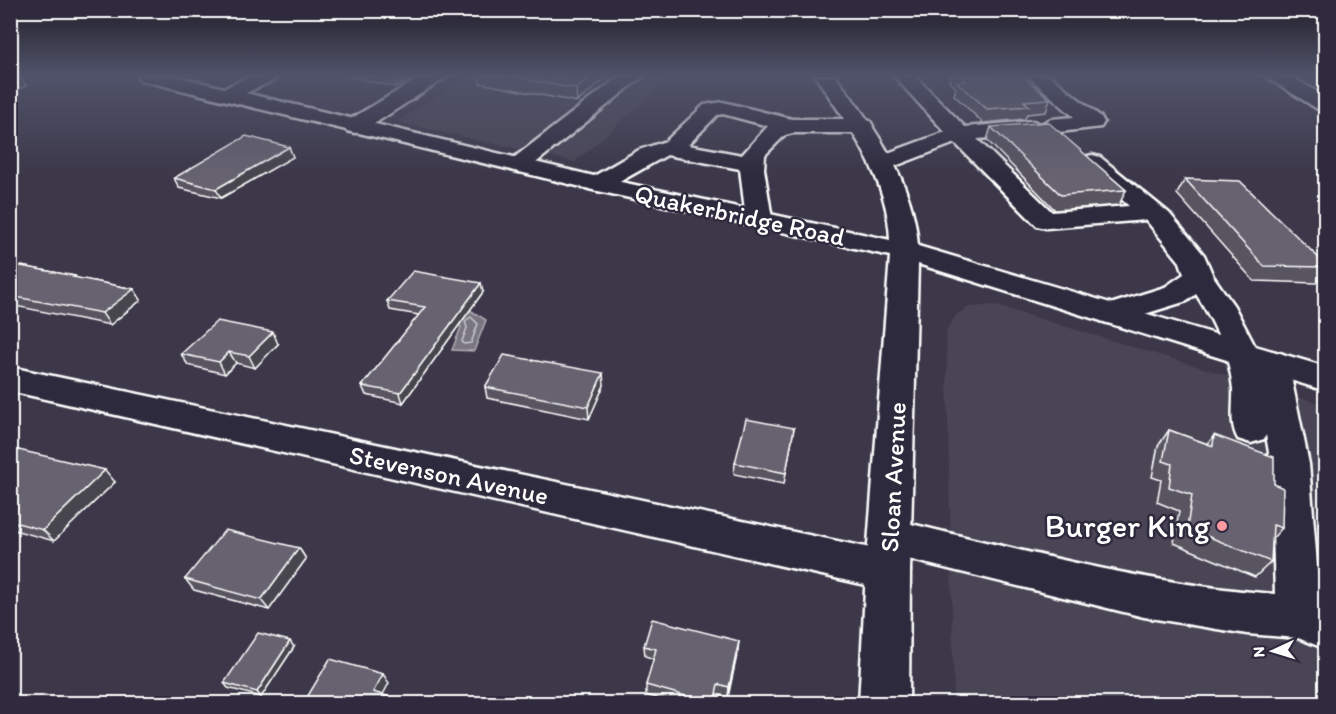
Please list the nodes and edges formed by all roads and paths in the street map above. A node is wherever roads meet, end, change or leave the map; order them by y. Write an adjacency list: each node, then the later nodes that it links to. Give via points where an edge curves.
1 (286, 109): 9 (main road, Quakerbridge Road)
2 (383, 109): 9 (main road)
3 (590, 109): 17 (main road)
4 (711, 109): 14 (main road)
5 (728, 109): 10 (main road)
6 (850, 109): 11 (main road, Sloan Avenue)
7 (936, 109): 13 (main road)
8 (1078, 109): 12 (main road, via 1093,122)
9 (356, 126): 17 (main road, Quakerbridge Road)
10 (792, 126): 11 (main road); 16 (main road, via 777,130 754,154)
11 (862, 126): 15 (main road, Sloan Avenue)
12 (1051, 126): 13 (main road); 19 (main road)
13 (959, 134): 15 (main road); 19 (main road, via 1046,220)
14 (672, 148): 16 (main road); 18 (main road, via 647,154)
15 (882, 163): 21 (main road, Sloan Avenue, via 903,222)
16 (753, 164): 20 (main road)
17 (519, 165): 18 (main road, Quakerbridge Road)
18 (598, 184): 20 (main road, Quakerbridge Road)
19 (1152, 212): 22 (main road, via 1194,261)
20 (759, 219): 21 (main road, Quakerbridge Road)
21 (904, 251): 23 (main road, Quakerbridge Road); 28 (main road, Sloan Avenue)
22 (1199, 277): 23 (main road, via 1176,294); 24 (main road)
23 (1112, 314): 24 (main road, Quakerbridge Road)
24 (1257, 358): 26 (main road, Quakerbridge Road); 27 (main road, via 1250,388); 29 (main road, via 1290,464)
25 (10, 379): 28 (main road, Stevenson Avenue)
26 (1326, 379)
27 (1251, 429)
28 (889, 554): 29 (main road, Stevenson Avenue, via 1041,575 1240,614); 30 (main road, Sloan Avenue)
29 (1312, 622)
30 (884, 704)

